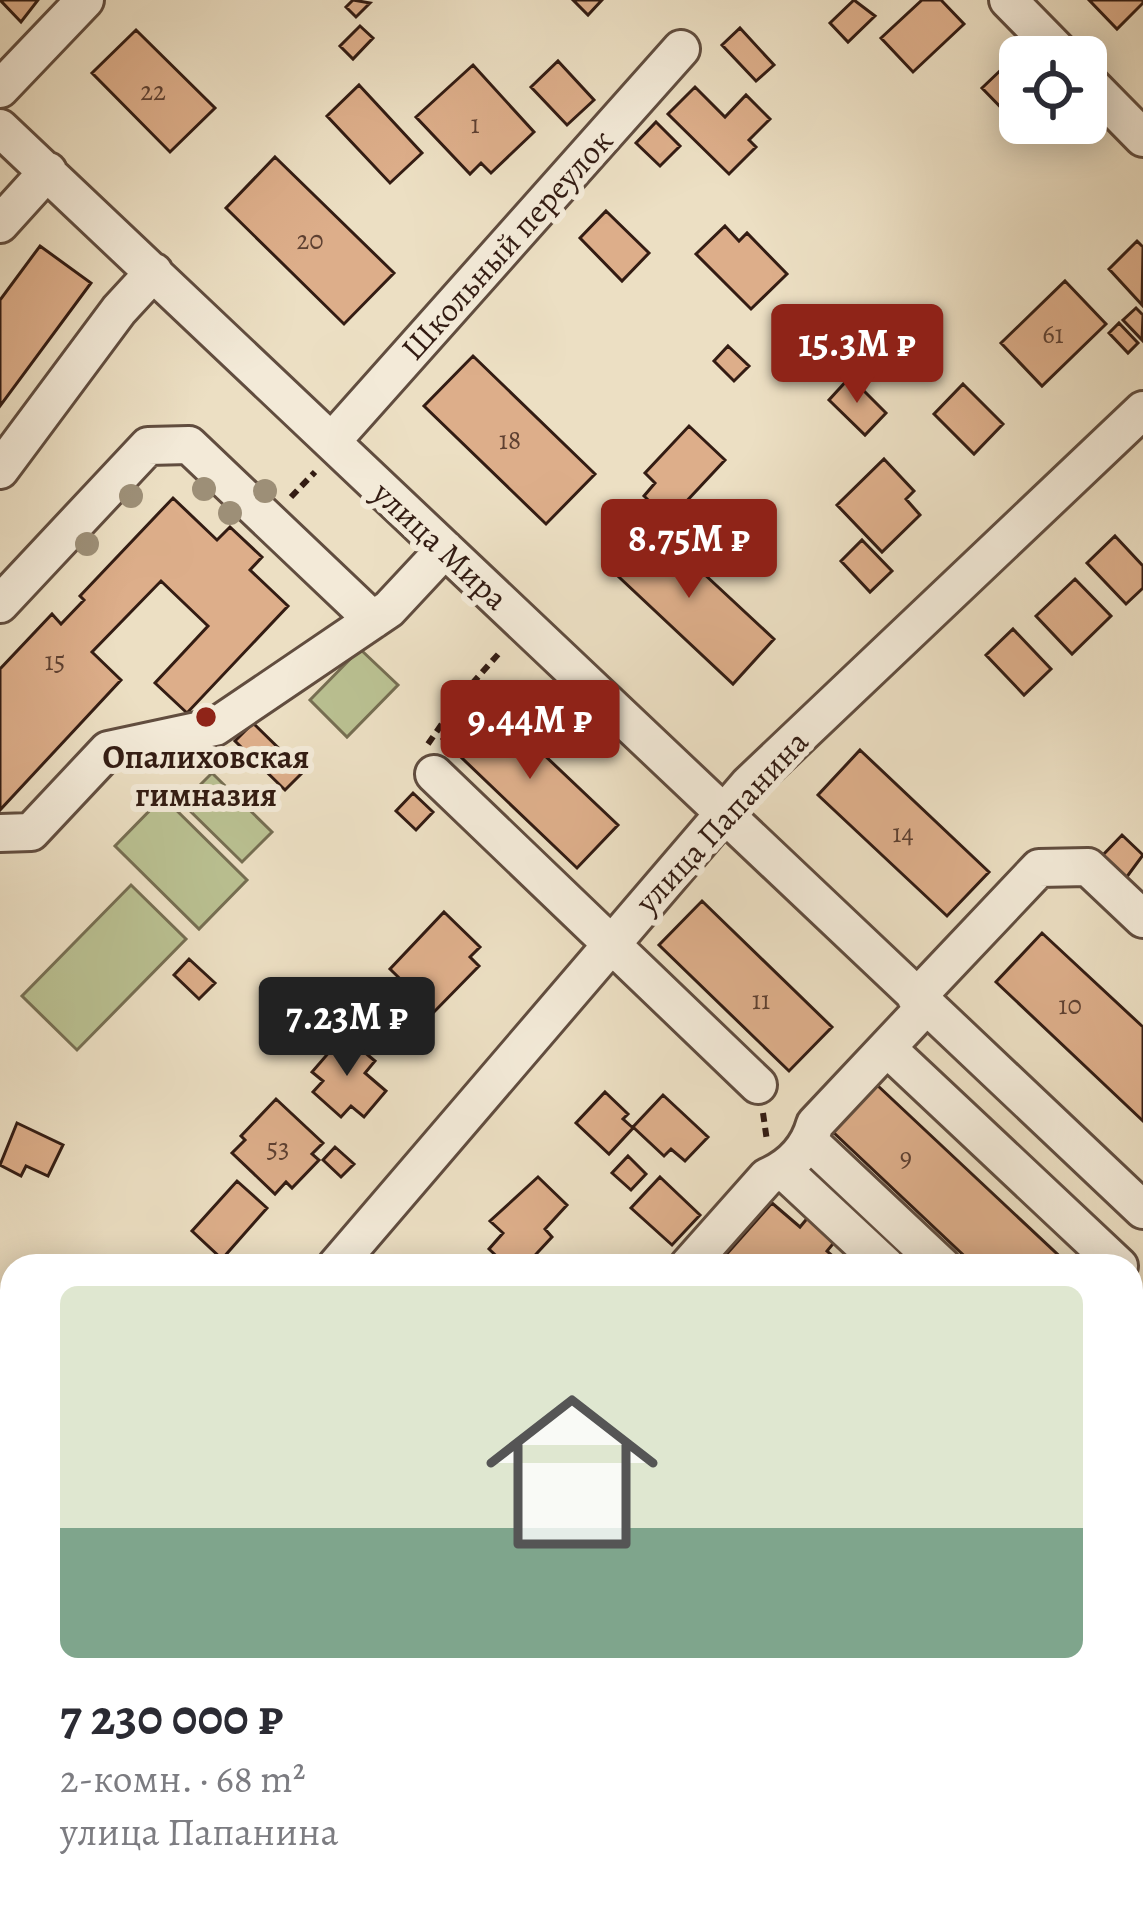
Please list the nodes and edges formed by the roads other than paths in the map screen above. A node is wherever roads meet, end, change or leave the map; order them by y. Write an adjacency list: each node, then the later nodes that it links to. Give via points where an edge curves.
1 (85, 0): 5 (street)
2 (1008, 0): 3 (street)
3 (1043, 36)
4 (681, 49): 13 (street, Школьный переулок)
5 (0, 89)
6 (1107, 101): 8 (street)
7 (0, 128): 9 (street, улица Мира)
8 (1143, 138)
9 (48, 171): 10 (street); 11 (street, улица Мира)
10 (0, 224)
11 (154, 272): 13 (street, улица Мира); 14 (street)
12 (1143, 410): 19 (street, улица Папанина)
13 (332, 441): 15 (street, улица Мира)
14 (0, 470)
15 (446, 550): 17 (street); 19 (street, улица Мира)
16 (0, 604): 17 (street, via 148,446 189,446)
17 (373, 620): 20 (street, via 215,727 108,750 31,832)
18 (434, 774): 22 (street)
19 (722, 814): 22 (street, улица Папанина); 23 (street, улица Мира)
20 (0, 833)
21 (1143, 919): 23 (street, via 1088,867 1040,868)
22 (609, 942): 25 (street); 29 (street, улица Папанина)
23 (921, 1003): 24 (street); 28 (street, улица Мира)
24 (887, 1048): 26 (street, via 815,1124); 33 (street)
25 (758, 1085)
26 (810, 1142): 27 (street); 32 (street)
27 (778, 1172): 30 (street); 31 (street)
28 (1143, 1210)
29 (346, 1254)
30 (699, 1254)
31 (872, 1254)
32 (929, 1254)
33 (1106, 1254)

